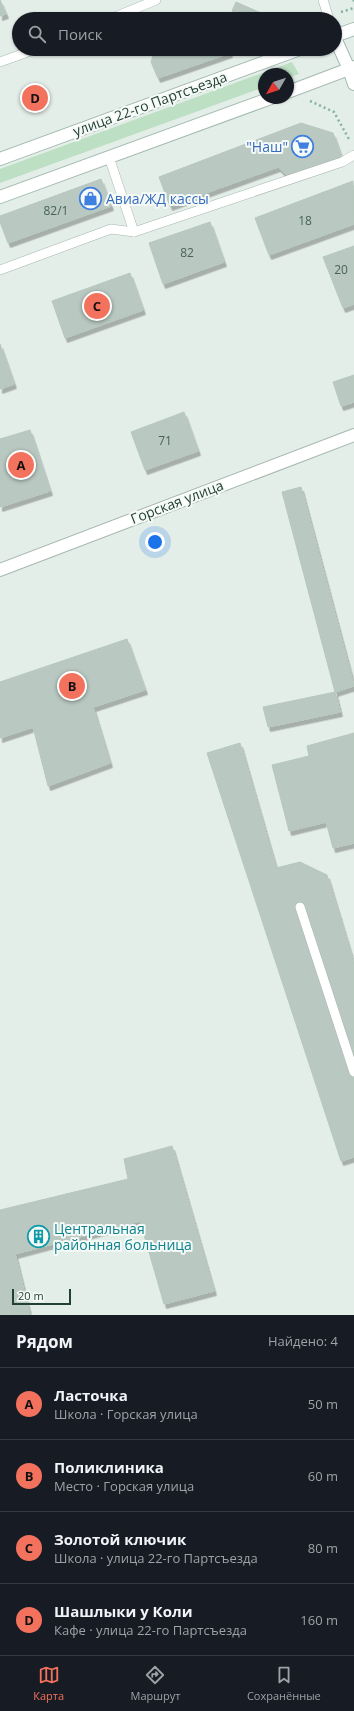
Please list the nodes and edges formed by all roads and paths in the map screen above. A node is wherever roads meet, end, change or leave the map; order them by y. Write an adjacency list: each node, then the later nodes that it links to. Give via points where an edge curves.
1 (156, 0): 3 (lane)
2 (323, 0): 4 (lane)
3 (127, 12)
4 (327, 12)
5 (354, 29): 6 (main road)
6 (342, 34)
7 (342, 50): 11 (main road)
8 (17, 56): 10 (lane)
9 (281, 56): 19 (main road, улица 22-го Партсъезда)
10 (0, 62)
11 (352, 68): 12 (main road); 13 (main road)
12 (354, 84)
13 (294, 90)
14 (294, 91): 16 (path, via 301,97 334,112)
15 (258, 103): 18 (main road)
16 (352, 145)
17 (354, 155): 21 (lane, via 342,162)
18 (109, 157): 20 (main road); 21 (lane)
19 (0, 159)
20 (0, 197)
21 (134, 232): 22 (lane, via 112,229)
22 (0, 270)
23 (354, 435): 24 (main road, Горская улица)
24 (0, 570)
25 (300, 907): 26 (lane)
26 (354, 1072)

